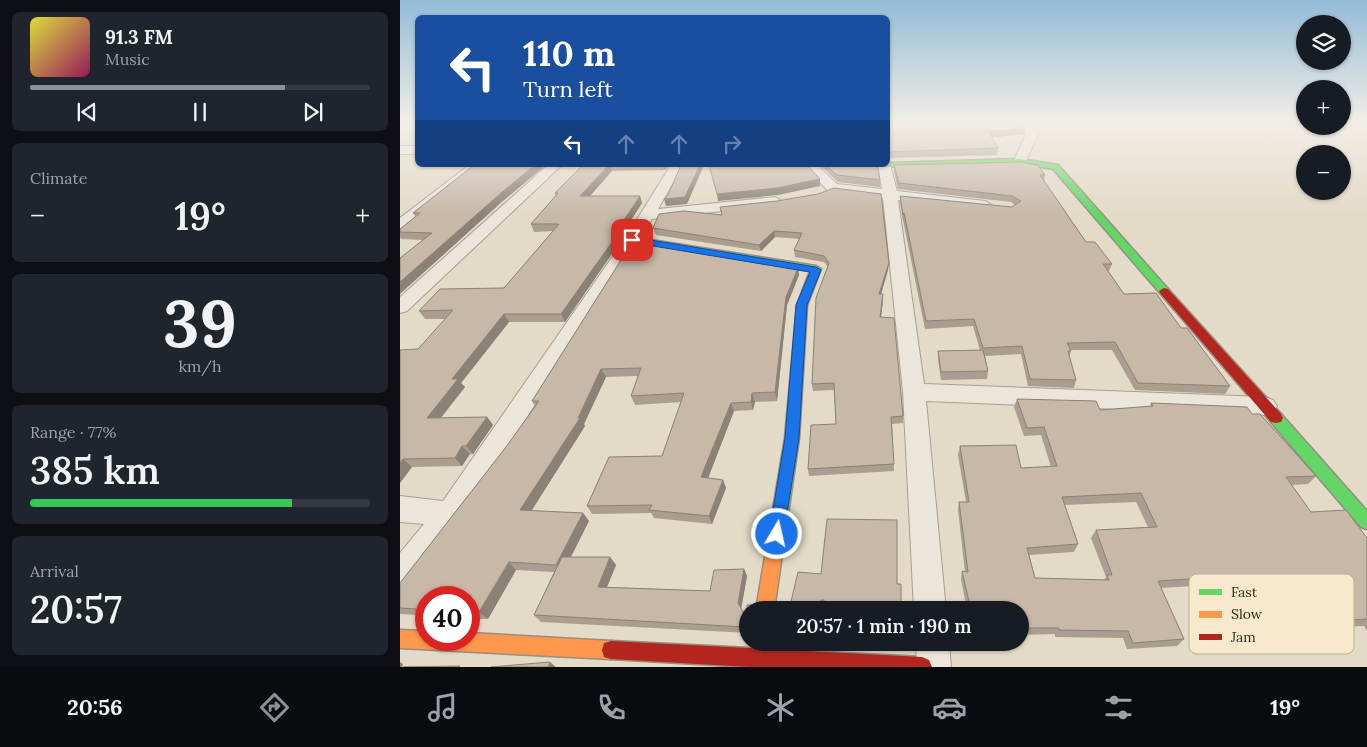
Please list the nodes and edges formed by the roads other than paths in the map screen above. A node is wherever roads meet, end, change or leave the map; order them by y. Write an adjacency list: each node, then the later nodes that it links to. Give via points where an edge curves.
1 (1023, 154): 2 (street)
2 (1020, 161): 3 (street); 19 (street, via 1054,167)
3 (890, 165)
4 (474, 167): 15 (street)
5 (554, 167): 17 (street)
6 (675, 167): 14 (street)
7 (812, 167): 9 (street)
8 (884, 167): 10 (street)
9 (833, 188): 10 (street); 11 (street)
10 (890, 193): 13 (street); 18 (street)
11 (818, 194)
12 (786, 199): 14 (street)
13 (1001, 207)
14 (647, 215): 16 (street)
15 (400, 225)
16 (632, 240): 21 (street); 24 (street, via 816,270 802,305 792,438)
17 (400, 307)
18 (914, 392): 19 (street); 25 (street)
19 (1265, 406): 22 (street)
20 (400, 508): 21 (street)
21 (450, 514): 23 (street)
22 (1367, 522)
23 (400, 576)
24 (766, 601)
25 (929, 601)
26 (400, 639): 27 (street)
27 (739, 650)
28 (758, 651): 30 (street)
29 (933, 651): 31 (street)
30 (922, 667)
31 (934, 667)

